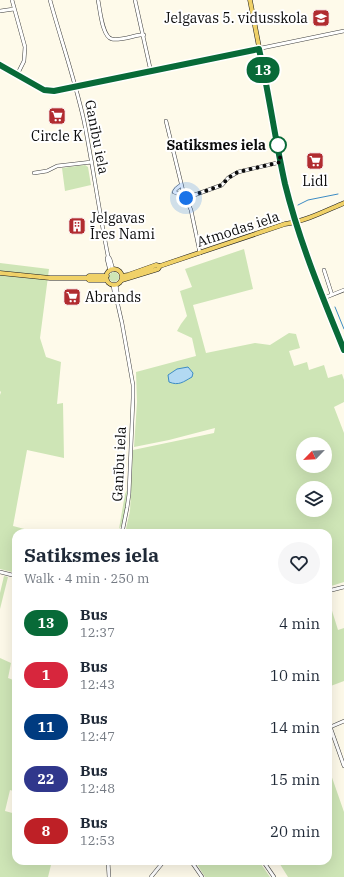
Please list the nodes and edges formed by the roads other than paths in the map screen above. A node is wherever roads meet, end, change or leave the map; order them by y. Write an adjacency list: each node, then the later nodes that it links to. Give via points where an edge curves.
1 (12, 0): 6 (street)
2 (50, 0): 14 (street, Ganību iela)
3 (98, 0): 9 (street, via 107,37 115,40)
4 (135, 0): 9 (street)
5 (250, 0): 10 (main road)
6 (14, 10): 7 (street); 13 (street, via 25,48 24,60)
7 (0, 11)
8 (344, 31): 10 (street)
9 (144, 35): 12 (street)
10 (259, 49): 12 (street); 17 (main road)
11 (0, 65): 13 (street)
12 (151, 72): 14 (street)
13 (17, 75): 14 (street, via 46,91)
14 (75, 88): 16 (street, Ganību iela)
15 (166, 121): 19 (street)
16 (92, 162): 18 (street, via 57,166); 25 (street, Ganību iela)
17 (281, 162): 21 (street, via 238,172 222,185); 23 (main road)
18 (34, 173)
19 (181, 185): 20 (street); 20 (street, via 174,192)
20 (184, 193): 21 (street)
21 (186, 198): 24 (street)
22 (344, 203): 23 (main road, Atmodas iela)
23 (296, 223): 24 (main road, Atmodas iela); 33 (main road)
24 (200, 253): 29 (main road, Atmodas iela, via 160,266 158,269)
25 (112, 270): 28 (main road); 29 (main road, via 120,272)
26 (324, 270): 32 (street)
27 (0, 273): 28 (main road, via 90,280)
28 (107, 278): 30 (main road, via 109,283)
29 (122, 278): 30 (main road)
30 (114, 285): 35 (street, Ganību iela, via 133,392 129,494)
31 (344, 290): 32 (street)
32 (332, 295): 33 (street)
33 (324, 298): 34 (main road)
34 (344, 350)
35 (123, 529)
36 (0, 573): 37 (street)
37 (12, 575)
38 (344, 586): 39 (street)
39 (332, 590)
40 (344, 721): 41 (street)
41 (332, 726)
42 (332, 735): 43 (street)
43 (344, 766)
44 (108, 865): 48 (street)
45 (161, 865): 49 (street)
46 (194, 865): 50 (street)
47 (266, 865): 51 (street)
48 (109, 877)
49 (151, 877)
50 (202, 877)
51 (274, 877)

